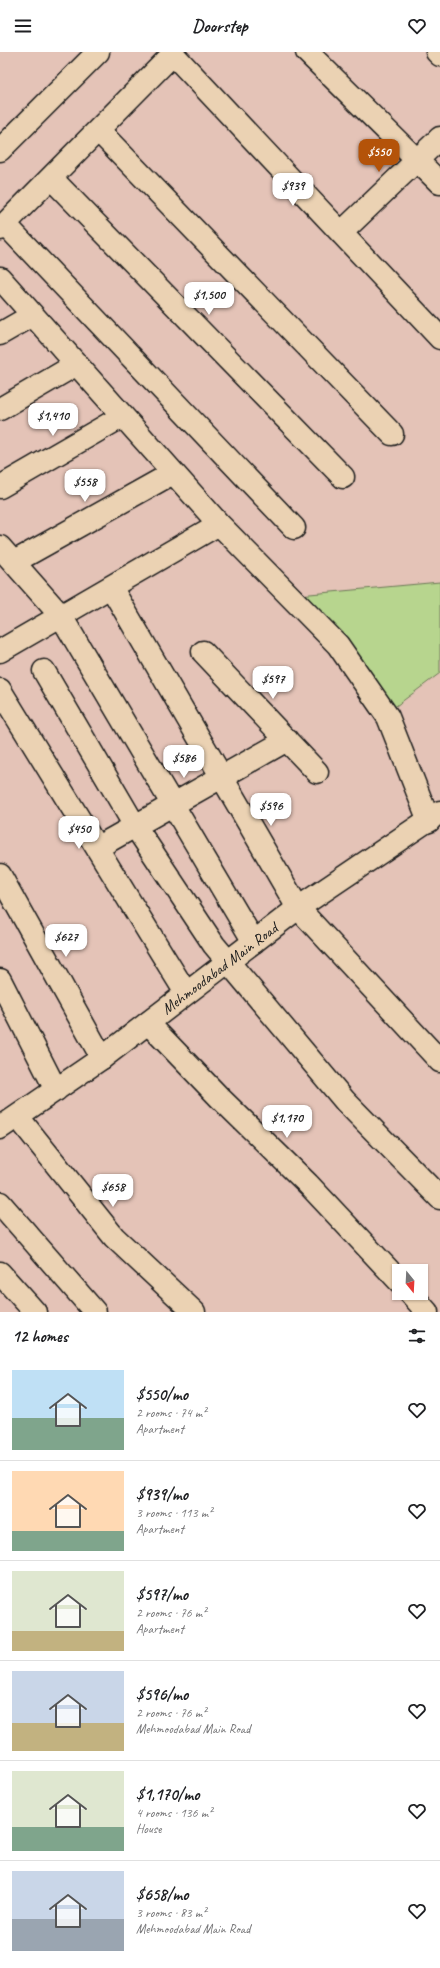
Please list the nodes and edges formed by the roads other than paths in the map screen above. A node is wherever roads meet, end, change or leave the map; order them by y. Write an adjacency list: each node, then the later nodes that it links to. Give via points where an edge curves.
1 (98, 52): 8 (street)
2 (307, 52): 9 (street)
3 (437, 52): 5 (street)
4 (172, 53): 6 (street); 13 (street)
5 (440, 55)
6 (98, 130): 10 (street); 21 (street)
7 (440, 138): 9 (street)
8 (0, 150)
9 (417, 159): 11 (street); 13 (street)
10 (51, 178): 12 (street); 23 (street)
11 (440, 183)
12 (2, 226): 26 (street)
13 (341, 233): 16 (street)
14 (0, 278): 15 (street)
15 (33, 315): 17 (street); 18 (street)
16 (437, 328)
17 (0, 334)
18 (77, 364): 19 (street); 20 (street)
19 (0, 409)
20 (123, 416): 22 (street); 24 (street)
21 (392, 434)
22 (173, 472): 25 (street); 27 (street)
23 (343, 477)
24 (0, 487)
25 (219, 524): 28 (street); 38 (street, via 338,645 388,716)
26 (294, 528)
27 (7, 554): 29 (street)
28 (111, 587): 29 (street); 36 (street)
29 (61, 616): 30 (street); 37 (street)
30 (0, 651)
31 (204, 652): 34 (street)
32 (44, 671): 39 (street)
33 (0, 690): 40 (street)
34 (287, 740): 35 (street); 36 (street)
35 (317, 772)
36 (221, 777): 37 (street); 42 (street)
37 (174, 804): 39 (street); 43 (street)
38 (435, 817): 42 (street, Mehmoodabad Main Road)
39 (135, 826): 40 (street); 44 (street)
40 (98, 847): 46 (street)
41 (0, 875): 48 (street)
42 (298, 908): 43 (street, Mehmoodabad Main Road); 49 (street)
43 (254, 942): 44 (street, Mehmoodabad Main Road)
44 (227, 962): 46 (street, Mehmoodabad Main Road); 53 (street, via 345,1101)
45 (0, 980): 50 (street)
46 (186, 993): 47 (street, Mehmoodabad Main Road)
47 (148, 1023): 48 (street, Mehmoodabad Main Road); 56 (street, via 308,1184)
48 (102, 1058): 50 (street, Mehmoodabad Main Road)
49 (440, 1061)
50 (56, 1090): 51 (street, Mehmoodabad Main Road)
51 (18, 1117): 52 (street, Mehmoodabad Main Road); 60 (street, via 114,1237)
52 (0, 1128)
53 (440, 1198)
54 (0, 1203): 59 (street)
55 (0, 1273): 58 (street)
56 (392, 1274)
57 (416, 1300): 61 (street)
58 (35, 1312)
59 (95, 1312)
60 (194, 1312)
61 (427, 1312)

